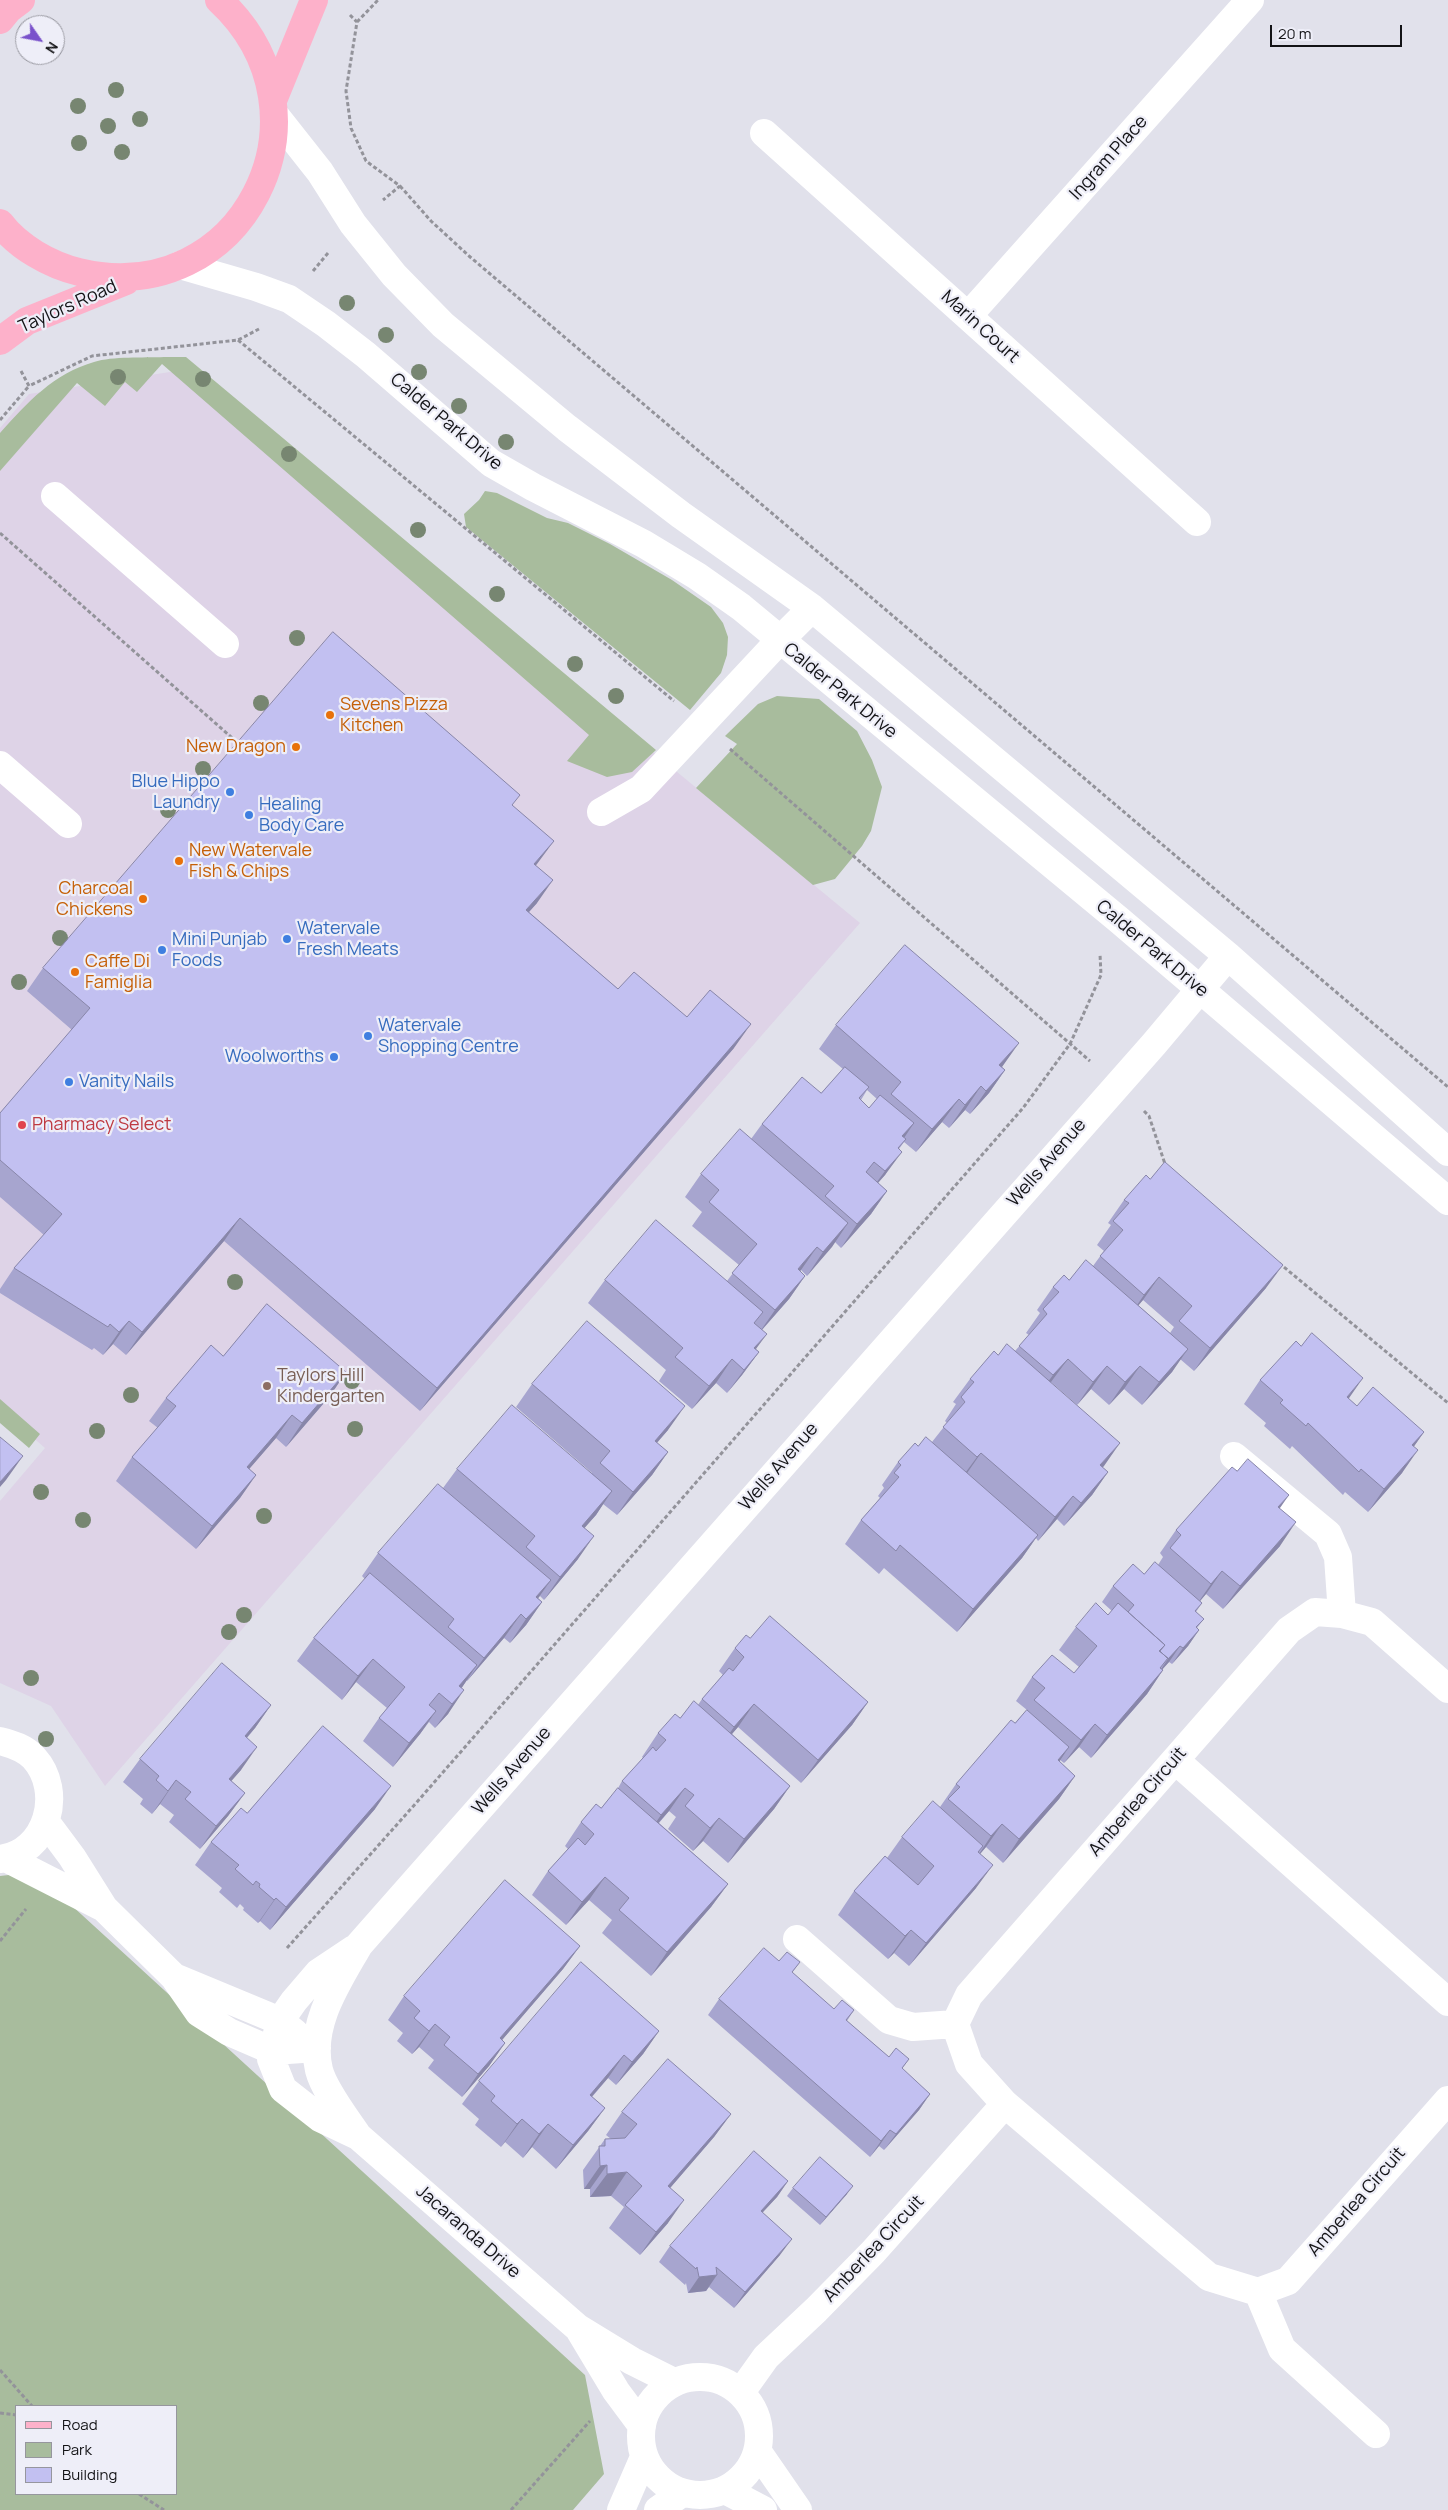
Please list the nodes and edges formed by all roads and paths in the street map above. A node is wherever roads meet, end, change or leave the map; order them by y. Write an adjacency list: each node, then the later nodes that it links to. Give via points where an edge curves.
1 (21, 0): 6 (main road)
2 (219, 0): 8 (main road, via 246,28 264,61)
3 (314, 0): 8 (main road)
4 (378, 0): 7 (path)
5 (1250, 0): 14 (street, Ingram Place)
6 (0, 20)
7 (357, 22)
8 (275, 107): 12 (main road, via 272,153 260,188 240,220 213,246); 22 (street, via 353,224 394,275 442,325 597,452)
9 (764, 133): 14 (street, Marin Court)
10 (400, 186): 30 (path, via 469,256)
11 (0, 223): 13 (main road, via 33,253 65,269 101,277)
12 (180, 265): 13 (main road); 23 (street, Calder Park Drive, via 289,299 366,355 491,463 644,544 697,576 741,607)
13 (137, 276): 15 (main road, Taylors Road, via 27,321)
14 (968, 316): 20 (street, Marin Court)
15 (0, 340)
16 (238, 340): 25 (path)
17 (29, 386): 18 (path)
18 (0, 420)
19 (55, 496): 24 (street)
20 (1197, 522)
21 (0, 534): 26 (path)
22 (812, 608): 23 (street); 31 (street)
23 (779, 640): 25 (street); 32 (street, Calder Park Drive)
24 (225, 644)
25 (702, 724): 28 (street, via 641,789); 35 (path)
26 (240, 744)
27 (0, 765): 29 (street)
28 (601, 812)
29 (68, 824)
30 (1176, 856): 31 (path); 37 (path)
31 (1148, 890): 33 (street)
32 (1119, 920): 34 (street, Calder Park Drive); 35 (path, via 1104,939 1100,950 1100,974)
33 (1228, 956): 34 (street, Wells Avenue); 38 (street)
34 (1200, 990): 36 (street, Wells Avenue); 40 (street, Calder Park Drive)
35 (1070, 1044): 36 (path); 53 (path, via 1023,1108)
36 (1116, 1085): 39 (path, via 1150,1116 1165,1167); 52 (street, Wells Avenue)
37 (1448, 1087)
38 (1448, 1152)
39 (1172, 1173)
40 (1448, 1201)
41 (1277, 1261): 42 (path)
42 (1448, 1403)
43 (1234, 1456): 44 (street, via 1328,1534 1338,1557)
44 (1342, 1614): 45 (street, Amberlea Circuit, via 1372,1622); 47 (street, Amberlea Circuit, via 1315,1612 1289,1630)
45 (1448, 1688)
46 (0, 1741): 48 (street, via 18,1746 34,1757 44,1774 50,1794)
47 (1175, 1760): 55 (street); 57 (street, Amberlea Circuit, via 969,1995)
48 (46, 1822): 49 (street, via 23,1851); 50 (street)
49 (3, 1859): 50 (street)
50 (104, 1908): 54 (street)
51 (797, 1939): 57 (street, via 889,2020 912,2027)
52 (359, 1945): 56 (street, Wells Avenue, via 318,1973); 58 (street, Wells Avenue, via 326,2005)
53 (286, 1948)
54 (174, 1977): 56 (street); 59 (street, via 199,2013 229,2032)
55 (1448, 2002)
56 (280, 2021): 58 (street); 59 (street, Jacaranda Drive)
57 (955, 2024): 61 (street, via 969,2064)
58 (316, 2048): 59 (street); 62 (street, Jacaranda Drive, via 319,2071)
59 (273, 2051): 62 (street, Jacaranda Drive, via 271,2059 283,2089 320,2118)
60 (1448, 2100): 63 (street, Amberlea Circuit, via 1288,2281)
61 (1005, 2104): 63 (street, via 1209,2277); 68 (street, Amberlea Circuit, via 873,2252 766,2357)
62 (358, 2136): 64 (street, Jacaranda Drive)
63 (1258, 2292): 73 (street, via 1282,2349)
64 (578, 2328): 66 (street, Jacaranda Drive); 67 (street, Jacaranda Drive)
65 (0, 2370): 69 (path)
66 (674, 2382): 68 (street, via 691,2376 709,2376 727,2382); 72 (street, via 658,2393 647,2408)
67 (616, 2391): 72 (street, Jacaranda Drive); 80 (path)
68 (741, 2392): 74 (street, via 752,2404 758,2420)
69 (31, 2405)
70 (0, 2413): 71 (path)
71 (15, 2415)
72 (642, 2426): 75 (street)
73 (1376, 2434)
74 (758, 2452): 76 (street, via 751,2468); 84 (street)
75 (644, 2457): 77 (street, via 653,2473); 81 (street)
76 (725, 2490): 77 (street, via 704,2495); 83 (street)
77 (682, 2493): 82 (street)
78 (141, 2495): 79 (path)
79 (164, 2510)
80 (511, 2510)
81 (620, 2510)
82 (658, 2510)
83 (763, 2510)
84 (798, 2510)

